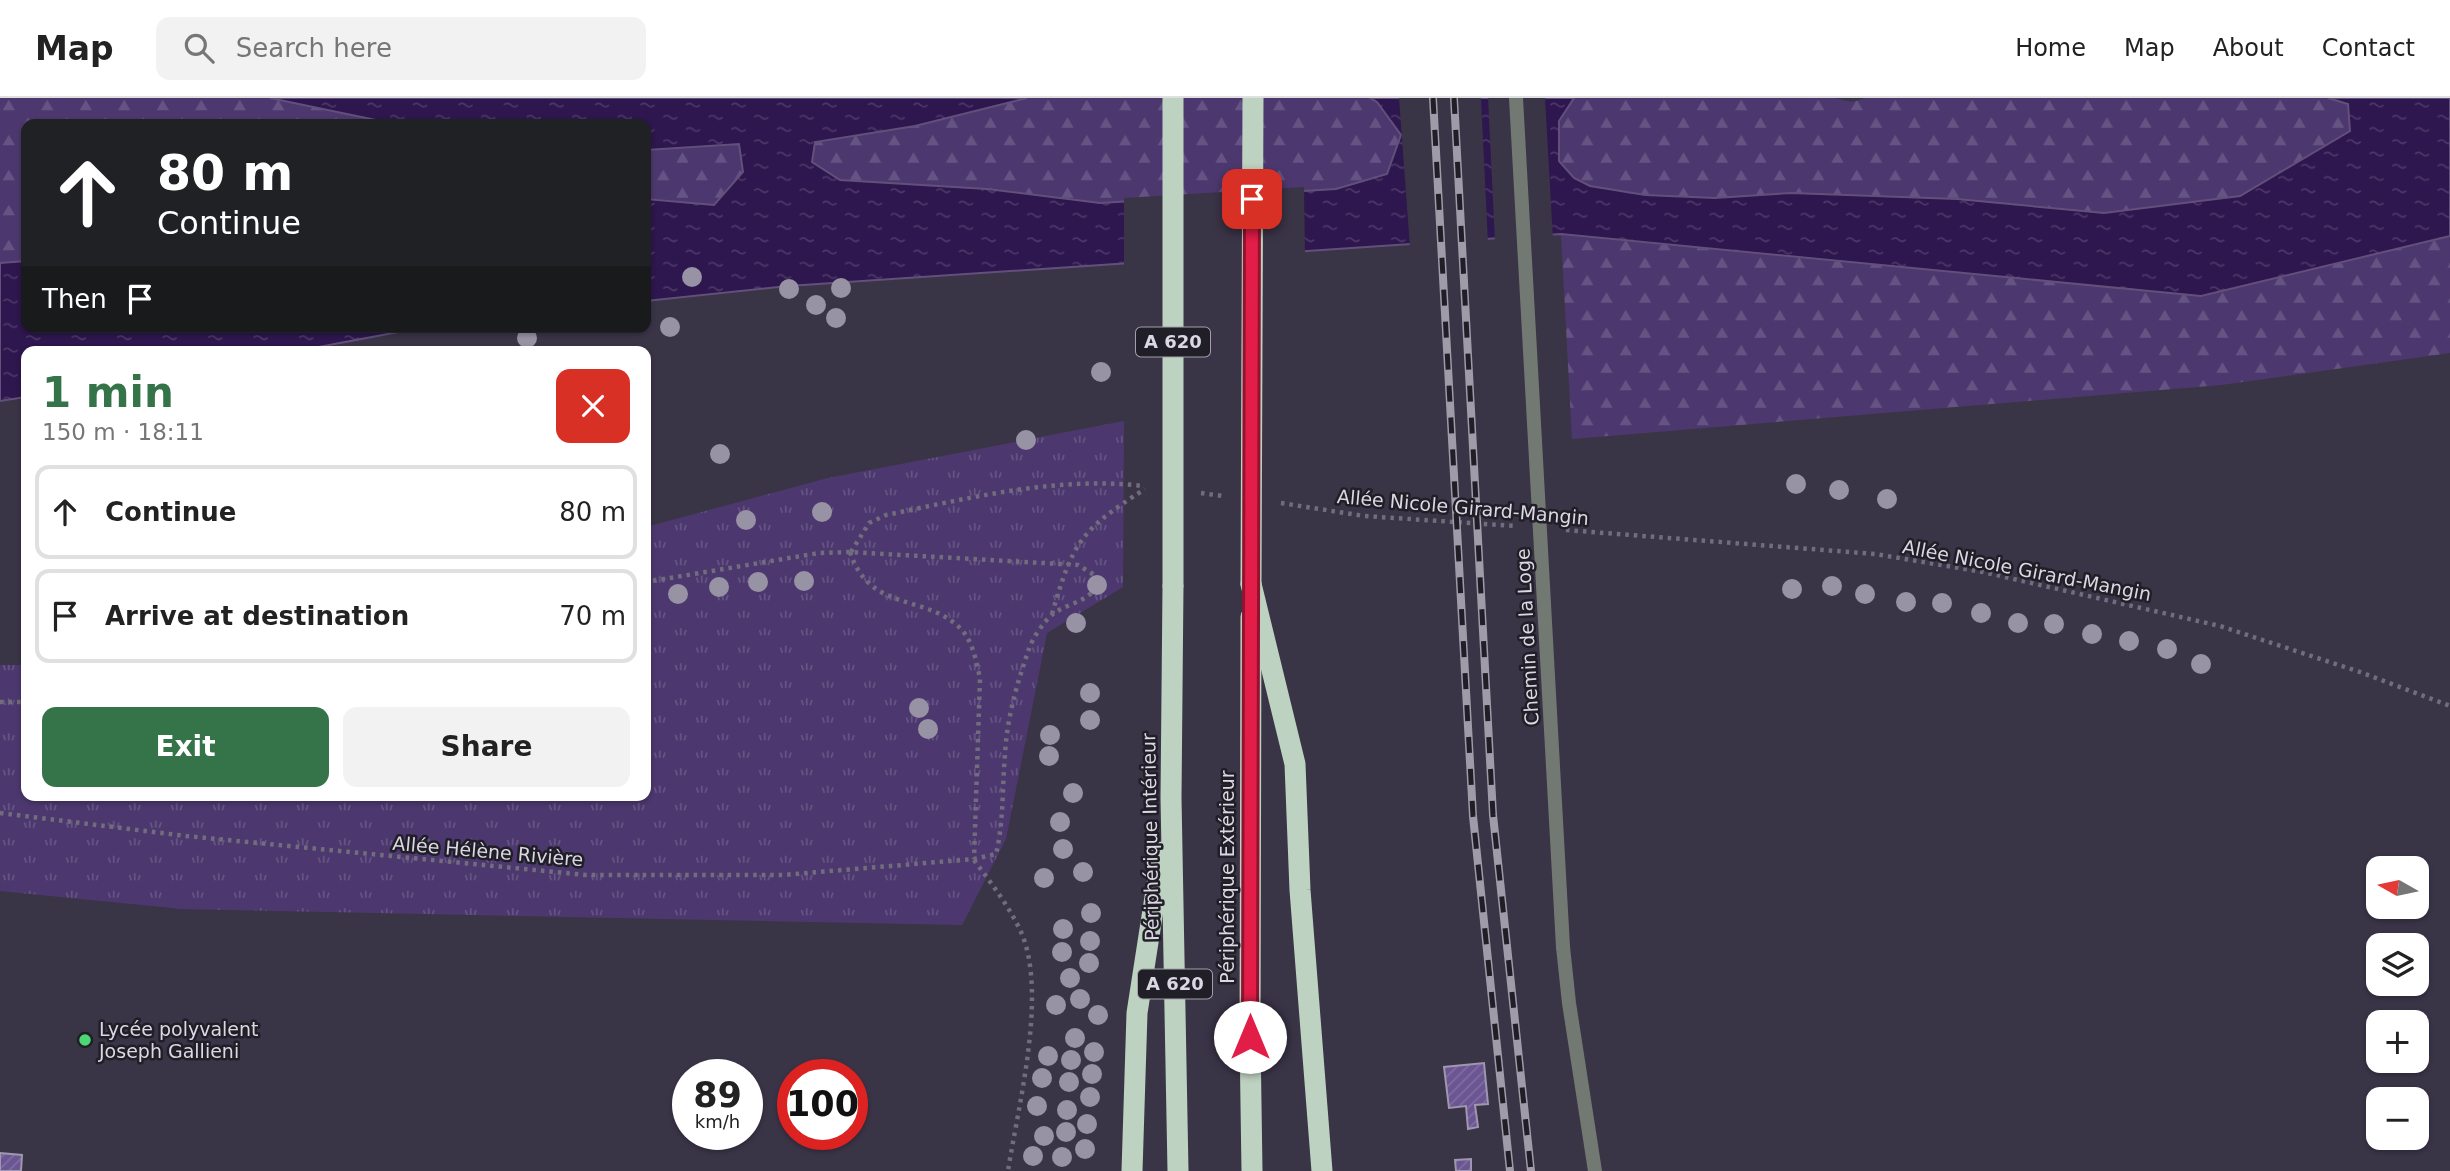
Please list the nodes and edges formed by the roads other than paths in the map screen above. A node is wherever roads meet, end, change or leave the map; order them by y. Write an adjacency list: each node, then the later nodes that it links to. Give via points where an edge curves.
1 (1173, 98): 5 (highway, Périphérique Intérieur / A 620, bridge)
2 (1253, 98): 4 (highway, bridge)
3 (1516, 98): 10 (street, Chemin de la Loge, bridge, via 1563,947)
4 (1251, 584): 8 (highway, Périphérique Extérieur); 9 (highway, via 1295,764)
5 (1171, 798): 6 (highway, via 1138,1013); 7 (highway, Périphérique Intérieur / A 620)
6 (1132, 1171)
7 (1178, 1171)
8 (1252, 1171)
9 (1321, 1171)
10 (1595, 1171)

